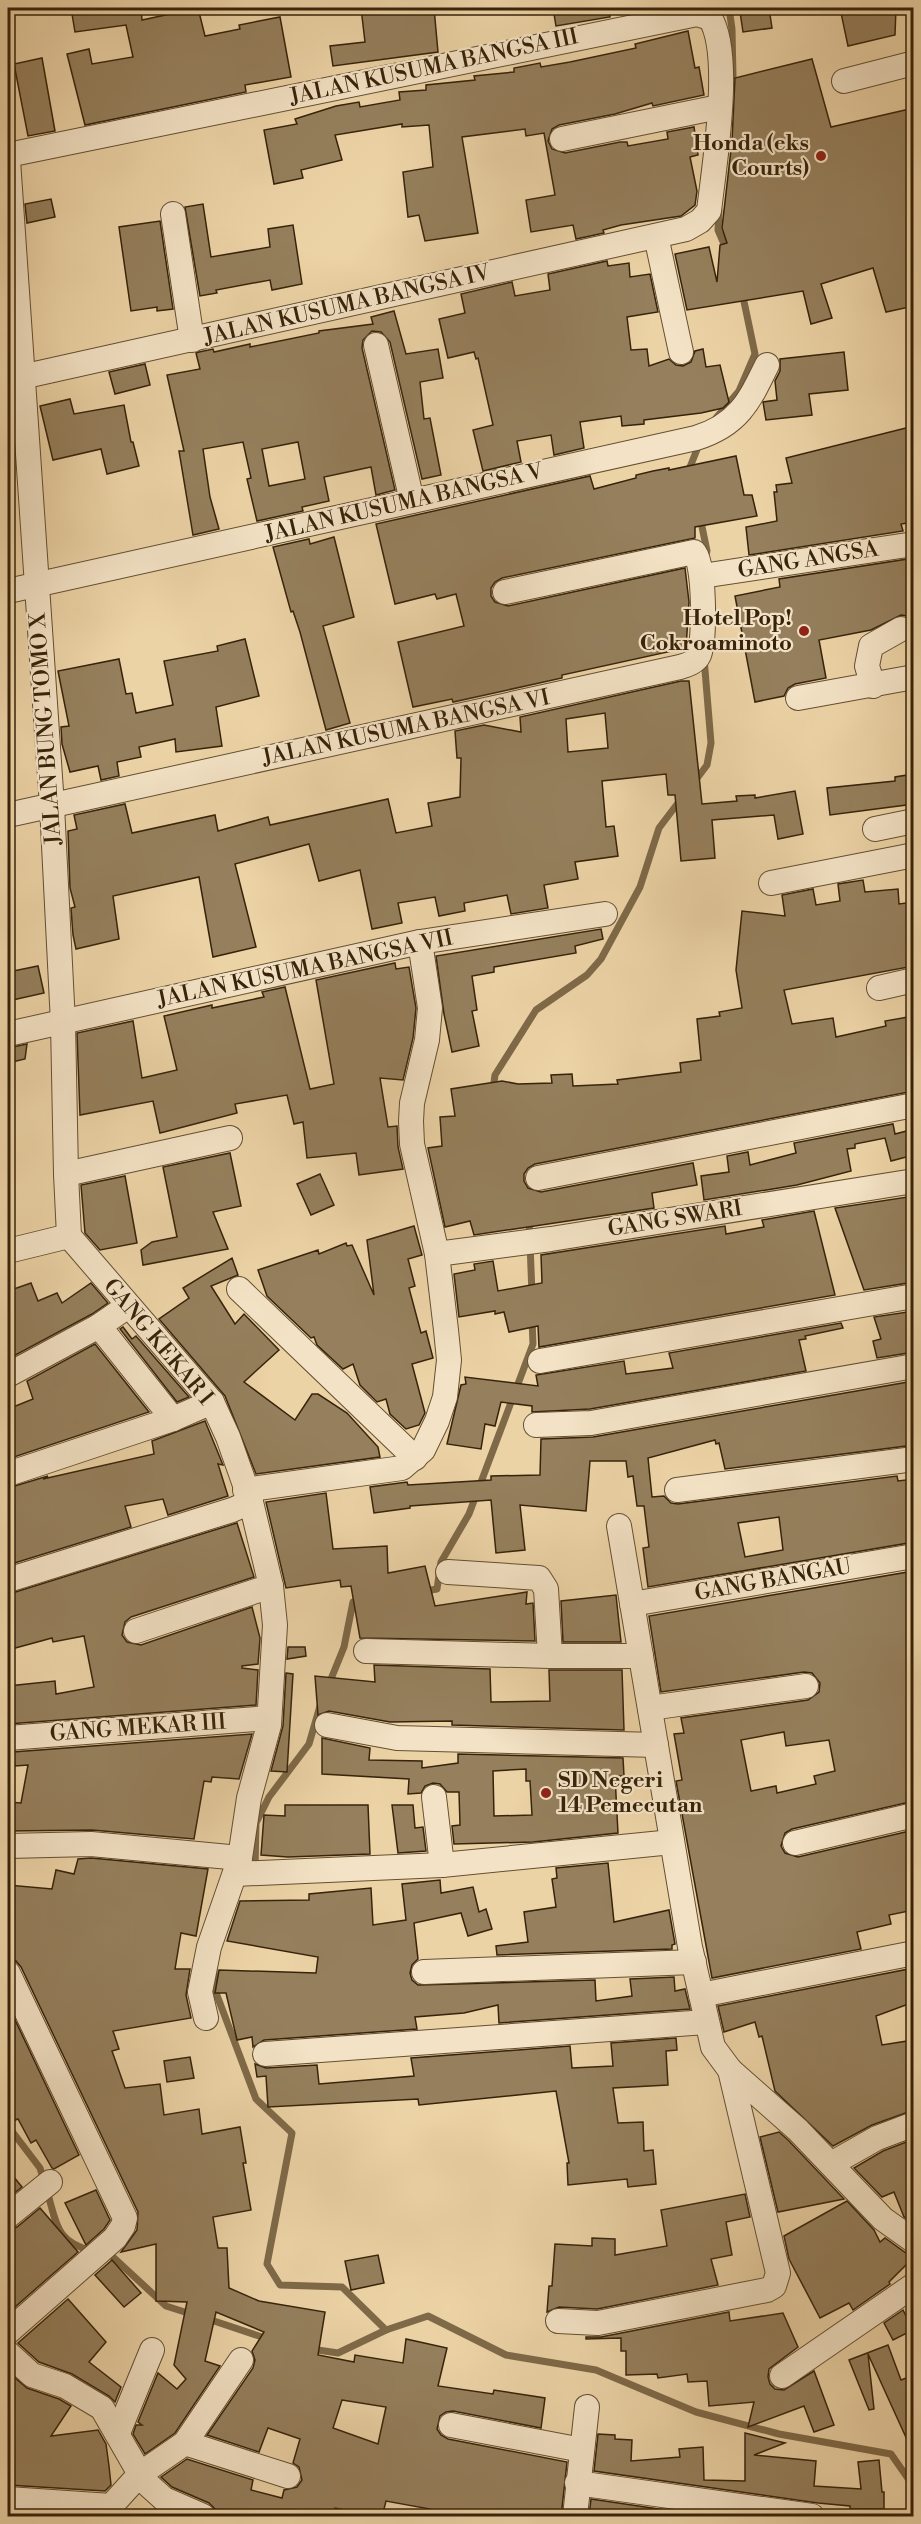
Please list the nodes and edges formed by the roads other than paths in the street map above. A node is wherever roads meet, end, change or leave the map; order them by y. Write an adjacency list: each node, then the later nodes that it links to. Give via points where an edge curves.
1 (914, 63): 2 (street)
2 (844, 81)
3 (719, 107): 4 (street); 5 (street, JALAN KUSUMA BANGSA III, via 721,58 715,26 710,18 697,14); 7 (street, JALAN KUSUMA BANGSA III, via 709,211)
4 (562, 139)
5 (8, 158): 13 (street, JALAN BUNG TOMO X)
6 (173, 214): 9 (street)
7 (686, 230): 8 (street, JALAN KUSUMA BANGSA IV)
8 (656, 236): 9 (street, JALAN KUSUMA BANGSA IV); 11 (street)
9 (192, 340): 13 (street, JALAN KUSUMA BANGSA IV)
10 (376, 345): 14 (street)
11 (681, 352)
12 (767, 365): 14 (street, JALAN KUSUMA BANGSA V, via 740,414 703,436)
13 (15, 379): 17 (street, JALAN BUNG TOMO X)
14 (412, 501): 17 (street, JALAN KUSUMA BANGSA V)
15 (914, 544): 16 (street, GANG ANGSA)
16 (699, 564): 19 (street, GANG ANGSA, via 694,552); 24 (street, JALAN KUSUMA BANGSA VI, via 702,641 699,657 692,663)
17 (36, 585): 18 (street, JALAN KUSUMA BANGSA V); 24 (street, JALAN BUNG TOMO X)
18 (8, 591)
19 (505, 592)
20 (901, 629): 22 (street, via 871,646 867,666)
21 (914, 678): 22 (street)
22 (873, 686): 23 (street)
23 (798, 698)
24 (52, 806): 25 (street, JALAN KUSUMA BANGSA VI); 34 (street, JALAN BUNG TOMO X)
25 (8, 815)
26 (914, 821): 27 (street)
27 (875, 829)
28 (914, 855): 29 (street)
29 (771, 883)
30 (605, 914): 31 (street, JALAN KUSUMA BANGSA VII)
31 (420, 942): 34 (street, JALAN KUSUMA BANGSA VII); 43 (street, via 430,1008 427,1040 412,1103 411,1132)
32 (914, 980): 33 (street)
33 (879, 988)
34 (63, 1023): 35 (street, JALAN KUSUMA BANGSA VII); 38 (street, JALAN BUNG TOMO X)
35 (8, 1034)
36 (914, 1105): 39 (street)
37 (230, 1138): 38 (street)
38 (66, 1174): 41 (street, JALAN BUNG TOMO X)
39 (538, 1178)
40 (914, 1181): 43 (street, GANG SWARI)
41 (69, 1236): 42 (street); 46 (street, GANG KEKAR I)
42 (8, 1251)
43 (437, 1254): 54 (street, via 449,1360 445,1397 437,1421)
44 (239, 1289): 54 (street)
45 (914, 1296): 48 (street)
46 (128, 1306): 47 (street); 51 (street, GANG KEKAR I)
47 (99, 1326): 50 (street); 52 (street)
48 (540, 1361)
49 (914, 1366): 53 (street, via 591,1423)
50 (8, 1375)
51 (212, 1402): 52 (street); 58 (street, GANG KEKAR I)
52 (173, 1419): 56 (street)
53 (536, 1425)
54 (415, 1458): 58 (street, via 402,1468)
55 (914, 1459): 57 (street)
56 (8, 1474)
57 (677, 1490)
58 (248, 1496): 62 (street, via 232,1510); 63 (street, GANG KEKAR I)
59 (619, 1526): 64 (street)
60 (914, 1556): 64 (street, GANG BANGAU)
61 (448, 1572): 67 (street, via 539,1578 546,1589)
62 (8, 1580)
63 (270, 1586): 65 (street); 71 (street, GANG KEKAR I, via 275,1625)
64 (632, 1604): 68 (street)
65 (136, 1631)
66 (366, 1651): 67 (street)
67 (550, 1656): 68 (street)
68 (641, 1656): 70 (street)
69 (806, 1686): 70 (street)
70 (650, 1708): 74 (street)
71 (269, 1718): 73 (street, GANG MEKAR III); 81 (street, GANG KEKAR I, via 249,1798)
72 (327, 1725): 74 (street, via 397,1738)
73 (8, 1738)
74 (656, 1745): 77 (street)
75 (434, 1797): 80 (street)
76 (914, 1815): 78 (street)
77 (672, 1842): 80 (street); 83 (street)
78 (795, 1843)
79 (8, 1846): 81 (street, via 91,1844)
80 (442, 1865): 81 (street)
81 (247, 1869): 87 (street, GANG KEKAR I, via 209,1947 200,1987)
82 (914, 1953): 86 (street)
83 (694, 1962): 84 (street); 86 (street)
84 (424, 1972)
85 (8, 1973): 98 (street, via 125,2218 115,2238)
86 (701, 1995): 88 (street)
87 (206, 2018)
88 (706, 2022): 89 (street); 90 (street, via 713,2048)
89 (265, 2054)
90 (730, 2070): 92 (street); 97 (street, via 778,2273 774,2286 598,2323)
91 (914, 2124): 92 (street, via 877,2138)
92 (831, 2164): 95 (street, via 883,2218)
93 (50, 2182): 94 (street)
94 (8, 2216)
95 (914, 2241)
96 (914, 2285): 102 (street)
97 (558, 2321)
98 (8, 2332)
99 (152, 2350): 105 (street)
100 (8, 2353): 105 (street, via 32,2375 65,2386 102,2408)
101 (241, 2360): 106 (street)
102 (782, 2376)
103 (587, 2407): 107 (street)
104 (451, 2425): 107 (street)
105 (118, 2433): 108 (street)
106 (184, 2443): 108 (street); 109 (street)
107 (582, 2450): 110 (street)
108 (140, 2474): 112 (street); 114 (street, via 164,2499)
109 (288, 2476)
110 (577, 2483): 113 (street); 115 (street)
111 (8, 2499): 112 (street)
112 (112, 2511)
113 (759, 2512): 116 (street)
114 (203, 2517)
115 (575, 2517)
116 (812, 2517)

